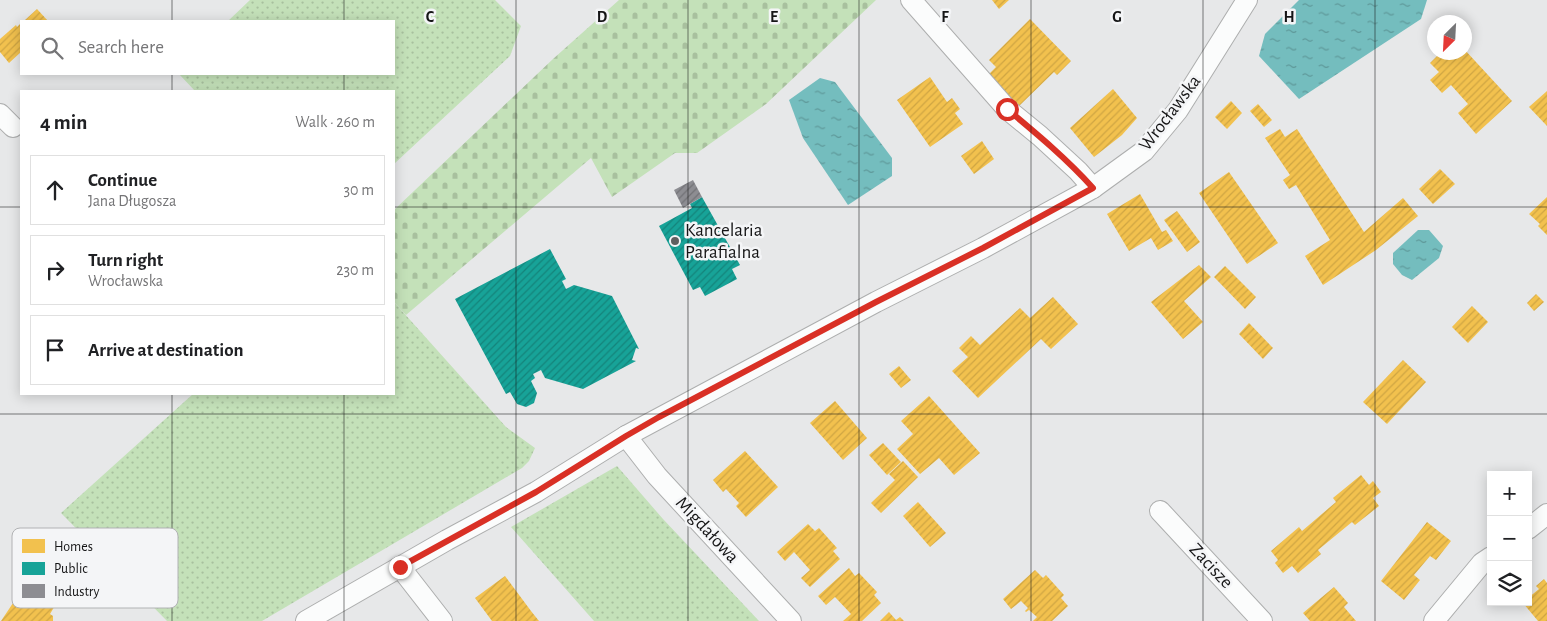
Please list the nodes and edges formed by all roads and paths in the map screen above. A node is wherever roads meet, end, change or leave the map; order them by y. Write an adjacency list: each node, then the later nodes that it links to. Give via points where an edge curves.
1 (911, 0): 3 (street, via 1007,109)
2 (1247, 0): 3 (street, Wrocławska, via 1178,110 1144,152)
3 (1093, 188): 4 (street, Wrocławska)
4 (626, 436): 9 (street, Wrocławska, via 536,492); 12 (street, Migdałowa, via 657,476)
5 (1160, 511): 13 (street, Zacisze)
6 (1547, 514): 7 (street)
7 (1532, 525)
8 (1487, 560): 14 (street)
9 (400, 567): 10 (street, Wrocławska); 11 (street)
10 (306, 621)
11 (442, 621)
12 (791, 621)
13 (1262, 621)
14 (1434, 621)

